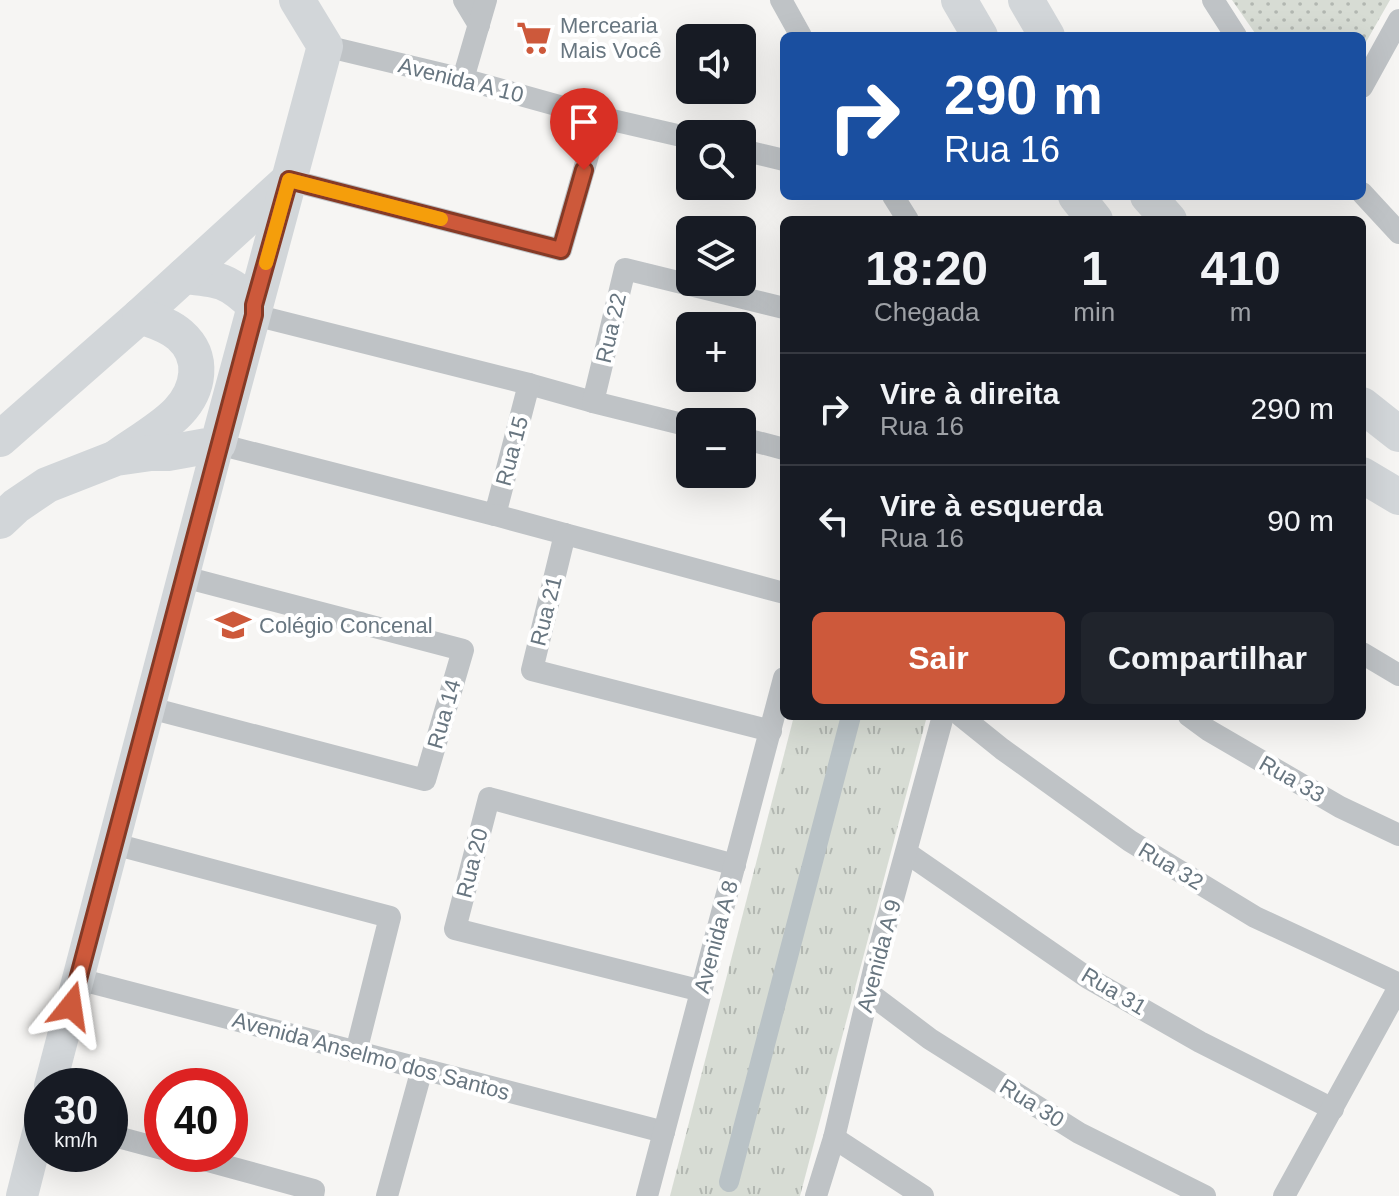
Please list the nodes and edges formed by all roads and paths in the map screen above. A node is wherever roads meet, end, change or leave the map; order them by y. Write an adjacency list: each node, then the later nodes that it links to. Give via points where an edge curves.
1 (297, 0): 14 (main road)
2 (464, 0): 9 (street)
3 (486, 0): 9 (street)
4 (781, 0): 10 (street)
5 (959, 0): 11 (main road)
6 (1026, 0): 12 (main road)
7 (1213, 0): 13 (street)
8 (1399, 20): 16 (street)
9 (479, 25): 15 (street)
10 (799, 32)
11 (978, 32)
12 (1045, 32)
13 (1233, 32)
14 (325, 46): 15 (street, Avenida A 10); 21 (main road)
15 (463, 79): 17 (street, Avenida A 10)
16 (1366, 80)
17 (599, 117): 18 (street, Avenida A 10); 21 (street, via 561,250)
18 (676, 135)
19 (756, 153): 20 (street)
20 (780, 159)
21 (289, 180): 28 (main road); 30 (main road)
22 (1366, 197): 27 (street)
23 (1079, 200): 25 (main road)
24 (1152, 200): 26 (main road)
25 (1092, 216)
26 (1166, 216)
27 (1399, 233)
28 (184, 276): 30 (main road, via 222,280); 31 (main road)
29 (780, 307): 33 (street, Rua 22, via 625,269)
30 (254, 310): 32 (street); 39 (main road)
31 (140, 316): 37 (main road); 41 (main road, via 187,342 196,368 195,385 176,414)
32 (529, 384): 33 (street); 44 (street, Rua 15)
33 (593, 402): 35 (street)
34 (1366, 408): 36 (main road)
35 (676, 423)
36 (1399, 434)
37 (0, 439)
38 (756, 442): 40 (street)
39 (218, 444): 41 (main road); 44 (street, Rua 15); 47 (street)
40 (780, 448)
41 (116, 458): 45 (main road, via 47,485)
42 (1366, 477): 43 (main road)
43 (1399, 497)
44 (495, 515): 46 (street)
45 (0, 521)
46 (565, 534): 48 (street); 56 (street, Rua 21, via 532,670)
47 (184, 577): 52 (street); 52 (street, Rua 14, via 463,650 425,780)
48 (780, 592)
49 (1366, 655): 50 (street)
50 (1399, 675)
51 (780, 694): 56 (street, Avenida A 8)
52 (150, 708): 58 (street)
53 (942, 720): 59 (street, Avenida A 9)
54 (966, 720): 62 (street, Rua 32, via 1167,864 1255,917)
55 (1194, 720): 57 (street, Rua 33, via 1340,807)
56 (771, 731): 60 (street, Avenida A 8)
57 (1399, 835)
58 (114, 844): 61 (street); 65 (street, via 390,917)
59 (907, 853): 64 (street, Avenida A 9); 68 (street, Rua 31, via 1088,978)
60 (735, 865): 63 (street, Avenida A 8); 63 (street, Rua 20, via 489,798 455,929)
61 (78, 979): 65 (street, Avenida Anselmo dos Santos); 66 (street)
62 (1399, 985): 68 (street)
63 (702, 991): 69 (street, Avenida A 8)
64 (869, 993): 70 (street, Avenida A 9); 79 (street, Rua 30, via 930,1039 1079,1133)
65 (356, 1052): 67 (street, Avenida Anselmo dos Santos)
66 (55, 1068)
67 (422, 1069): 69 (street, Avenida Anselmo dos Santos); 75 (street)
68 (1333, 1109): 80 (street)
69 (664, 1132): 76 (street, Avenida A 8)
70 (834, 1138): 77 (street, Avenida A 9); 78 (street)
71 (28, 1172): 73 (street)
72 (248, 1172): 74 (street, via 314,1190)
73 (22, 1196)
74 (313, 1196)
75 (387, 1196)
76 (647, 1196)
77 (816, 1196)
78 (923, 1196)
79 (1205, 1196)
80 (1284, 1196)

